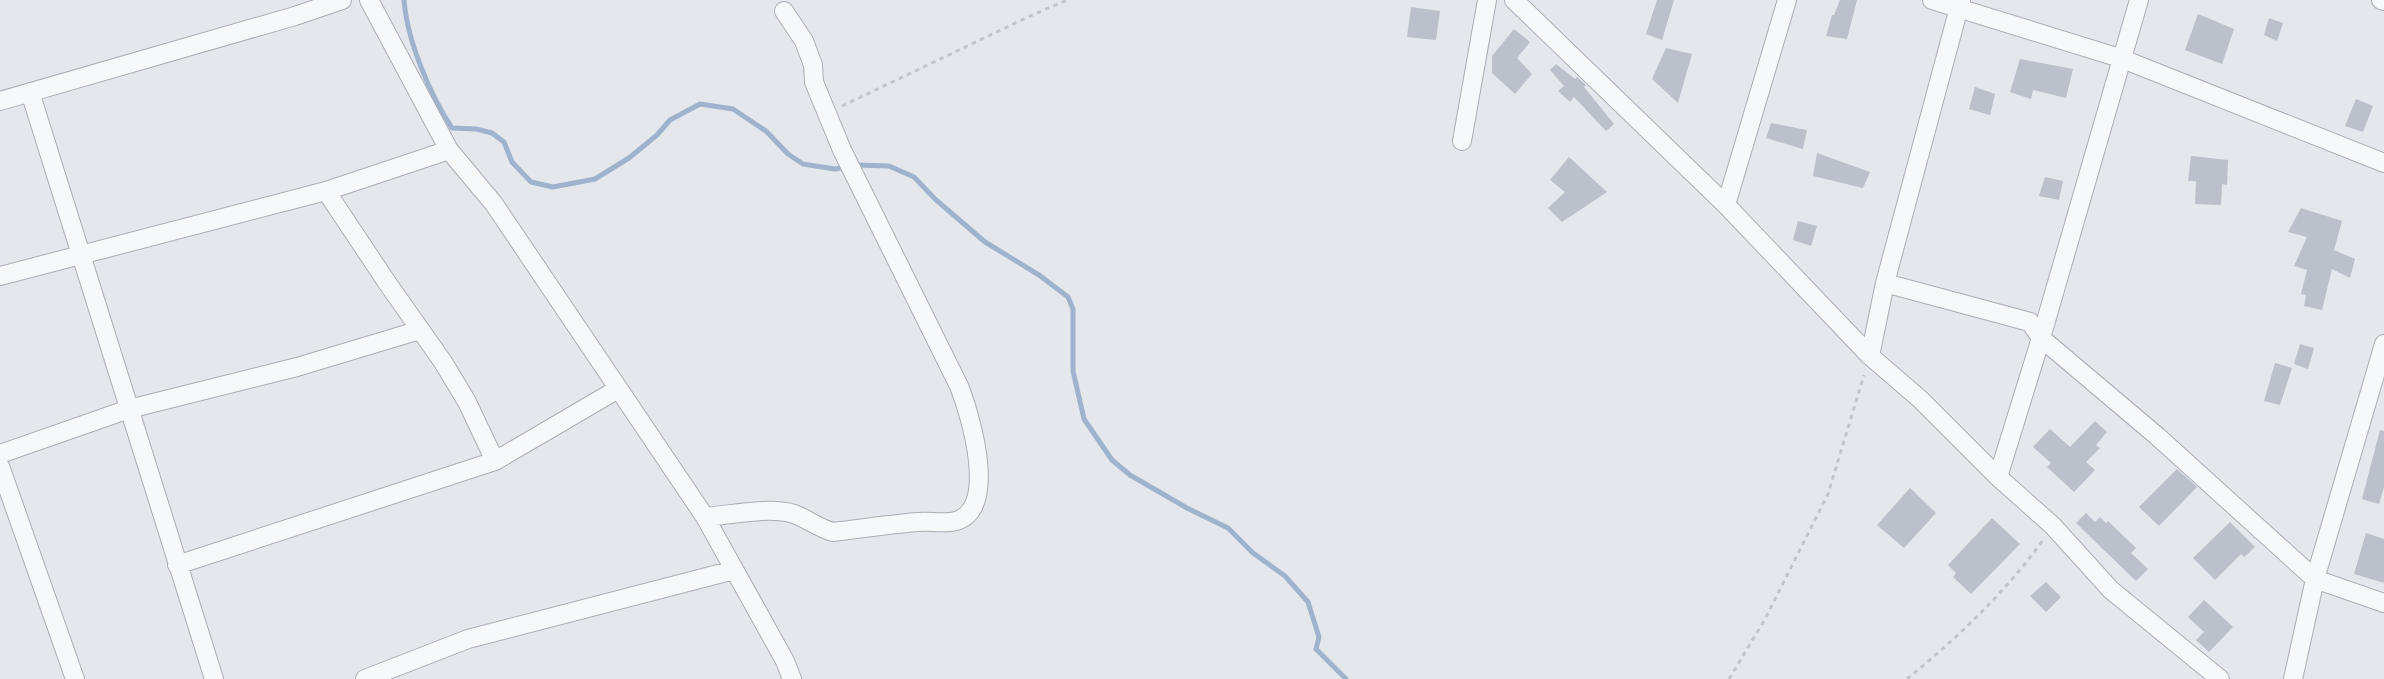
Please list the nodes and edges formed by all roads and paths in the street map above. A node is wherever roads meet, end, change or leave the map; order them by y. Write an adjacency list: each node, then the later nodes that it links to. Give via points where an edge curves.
1 (342, 0): 12 (street)
2 (369, 0): 16 (street)
3 (1067, 0): 14 (path)
4 (1487, 0): 15 (street)
5 (1514, 0): 19 (street)
6 (1787, 0): 19 (street)
7 (1932, 0): 9 (street)
8 (2139, 0): 11 (street)
9 (1960, 5): 11 (street); 22 (street)
10 (783, 11): 14 (street, via 804,41)
11 (2120, 58): 17 (street); 24 (street)
12 (30, 92): 13 (street); 20 (street)
13 (0, 102)
14 (827, 114): 33 (street, via 969,411 979,469 978,493 972,509 957,521 832,532 794,513 779,511)
15 (1462, 141)
16 (449, 150): 18 (street); 27 (street, via 494,204)
17 (2384, 164)
18 (326, 191): 20 (street); 23 (street)
19 (1726, 205): 26 (street)
20 (80, 256): 21 (street); 28 (street)
21 (0, 276)
22 (1885, 283): 24 (street, via 2030,322); 26 (street)
23 (420, 330): 28 (street, via 297,367); 30 (street, via 467,402)
24 (2041, 338): 32 (street); 37 (street, via 2157,436)
25 (2384, 344): 37 (street)
26 (1870, 356): 32 (street, via 1920,399); 43 (path, via 1828,494 1764,621)
27 (618, 389): 30 (street); 33 (street)
28 (129, 409): 29 (street); 35 (street)
29 (0, 454)
30 (495, 461): 35 (street)
31 (0, 466): 40 (street)
32 (1998, 477): 34 (street)
33 (705, 517): 36 (street)
34 (2053, 526): 44 (path, via 2028,562 1953,642); 45 (street, via 2111,590)
35 (177, 565): 41 (street)
36 (734, 570): 39 (street, via 468,639); 42 (street)
37 (2315, 579): 38 (street); 46 (street)
38 (2384, 603)
39 (374, 678)
40 (75, 679)
41 (214, 679)
42 (792, 679)
43 (1729, 679)
44 (1907, 679)
45 (2220, 679)
46 (2293, 679)

